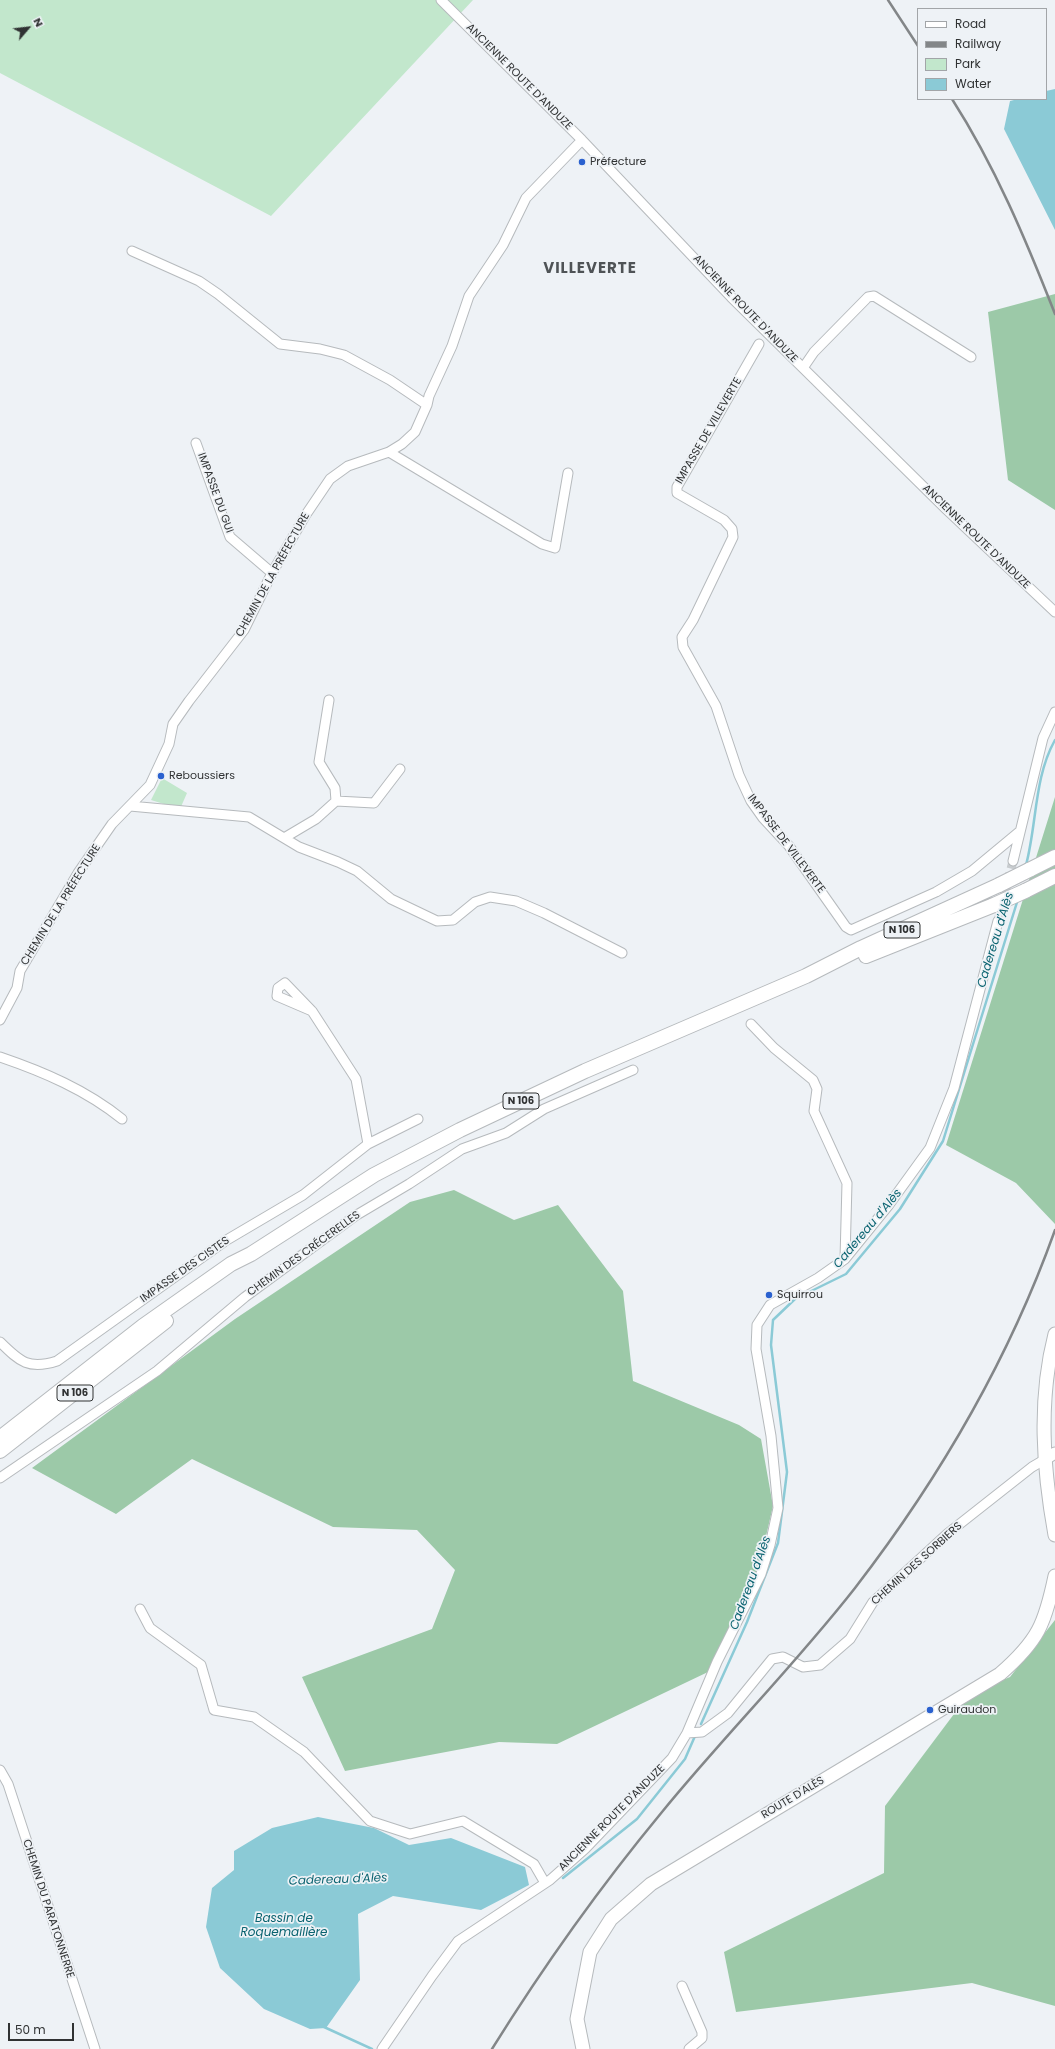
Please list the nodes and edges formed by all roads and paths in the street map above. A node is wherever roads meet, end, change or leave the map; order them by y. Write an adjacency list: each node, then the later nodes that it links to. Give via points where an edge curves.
1 (441, 0): 2 (street, ANCIENNE ROUTE D'ANDUZE)
2 (582, 140): 6 (street, ANCIENNE ROUTE D'ANDUZE); 7 (street, CHEMIN DE LA PRÉFECTURE, via 526,198 503,245 469,296 452,346 428,396)
3 (132, 251): 7 (street, via 199,281 280,344 344,355 390,380)
4 (760, 344): 18 (street, IMPASSE DE VILLEVERTE, via 677,487 677,494 724,520 732,529 733,537 693,620 682,637 683,647 716,706 739,775 751,801 789,846 851,930 936,892 972,871)
5 (971, 357): 6 (street, via 874,296 868,297 814,352)
6 (803, 368): 12 (street, ANCIENNE ROUTE D'ANDUZE)
7 (427, 405): 9 (street, CHEMIN DE LA PRÉFECTURE, via 415,432)
8 (196, 443): 11 (street, IMPASSE DU GUI, via 230,537)
9 (389, 452): 10 (street, via 542,544 555,548); 11 (street, CHEMIN DE LA PRÉFECTURE, via 348,466 330,480 305,516)
10 (568, 473)
11 (272, 573): 17 (street, CHEMIN DE LA PRÉFECTURE, via 244,630 173,724 168,744 150,785)
12 (1055, 612)
13 (329, 700): 16 (street, via 319,762 335,788)
14 (1055, 712): 18 (street, via 1042,738)
15 (400, 769): 16 (street, via 374,803)
16 (336, 801): 19 (street, via 316,819)
17 (130, 806): 19 (street, via 249,817); 27 (street, CHEMIN DE LA PRÉFECTURE, via 112,824 78,873 20,971 17,988)
18 (1019, 832): 21 (street)
19 (284, 838): 24 (street, via 299,847 357,871 391,899 436,921 453,920 475,902 490,897 516,901)
20 (1055, 858): 25 (main road, N 106, bridge)
21 (1013, 861)
22 (1055, 876): 25 (main road, N 106, bridge, via 994,905 866,956)
23 (998, 921): 34 (street, via 954,1088 930,1148)
24 (622, 953)
25 (806, 976): 37 (main road, N 106, via 585,1071 431,1144 338,1197 250,1254 227,1275)
26 (312, 1011): 33 (street, via 356,1079)
27 (0, 1020)
28 (751, 1024): 34 (street, via 774,1048 813,1080 817,1089 814,1111 847,1183)
29 (0, 1057): 31 (street, via 58,1079 102,1103)
30 (633, 1070): 39 (street, CHEMIN DES CRÉCERELLES, via 544,1109 506,1133 462,1149 355,1216 245,1297 157,1371)
31 (122, 1119)
32 (418, 1119): 33 (street, IMPASSE DES CISTES)
33 (368, 1144): 36 (street, IMPASSE DES CISTES, via 303,1196 225,1241 58,1361 44,1365 29,1365 15,1357)
34 (845, 1259): 43 (street, via 818,1278 777,1300 765,1311 757,1325 756,1349 771,1436 778,1508 761,1574 717,1662)
35 (1055, 1334): 38 (main road, via 1044,1402)
36 (0, 1342)
37 (0, 1448)
38 (1050, 1457): 40 (main road, via 1047,1492); 43 (street, CHEMIN DES SORBIERS, via 1032,1467 948,1534 873,1602 850,1639 820,1665 803,1667 783,1657 772,1659 728,1713 702,1732)
39 (0, 1478)
40 (1055, 1535)
41 (1055, 1576): 49 (main road, ROUTE D'ALÈS, via 1049,1606 1041,1627 1019,1657 1000,1674 651,1884 612,1919 590,1952 577,2019)
42 (140, 1609): 45 (street, via 150,1628 201,1665 214,1710 254,1717 304,1752 370,1821 410,1834 463,1821 534,1864)
43 (687, 1733): 45 (street, ANCIENNE ROUTE D'ANDUZE, via 666,1764 585,1849)
44 (0, 1770): 47 (street, CHEMIN DU PARATONNERRE, via 8,1784)
45 (545, 1884): 48 (street, ANCIENNE ROUTE D'ANDUZE, via 458,1941)
46 (682, 1986): 50 (street, via 702,2032 702,2038)
47 (95, 2049)
48 (382, 2049)
49 (583, 2049)
50 (689, 2049)

